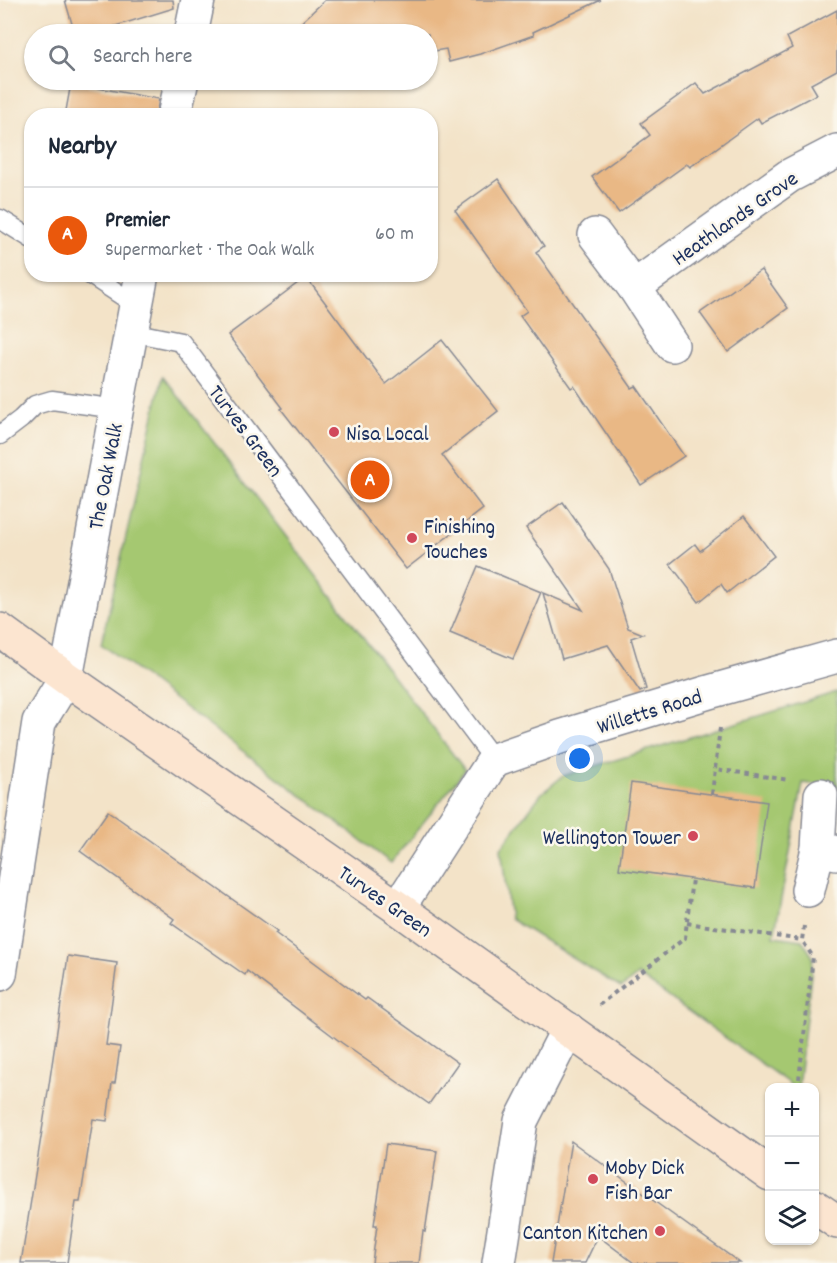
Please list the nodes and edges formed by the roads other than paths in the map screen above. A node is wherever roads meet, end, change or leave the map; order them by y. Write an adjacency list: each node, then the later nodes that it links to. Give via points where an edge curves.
1 (198, 0): 2 (street)
2 (193, 24)
3 (180, 90): 4 (street)
4 (176, 108)
5 (837, 151): 10 (street, Heathlands Grove, via 789,176)
6 (0, 219): 7 (lane)
7 (24, 234)
8 (595, 236): 10 (street)
9 (102, 282): 11 (lane)
10 (634, 287): 12 (street)
11 (136, 304): 13 (street, The Oak Walk); 18 (lane, Turves Green, via 181,342)
12 (672, 345)
13 (117, 409): 14 (lane, via 52,400 35,405); 17 (street, The Oak Walk)
14 (0, 435)
15 (0, 630): 17 (street, Turves Green)
16 (837, 656): 18 (street, Willetts Road)
17 (66, 678): 22 (street, Turves Green); 23 (street, via 39,722)
18 (494, 760): 22 (street)
19 (821, 795): 20 (street)
20 (827, 851): 21 (street)
21 (808, 890)
22 (398, 908): 24 (street, Turves Green)
23 (0, 974)
24 (568, 1029): 25 (street, Turves Green); 28 (street, via 521,1121)
25 (765, 1170)
26 (819, 1209): 27 (street)
27 (837, 1222)
28 (499, 1263)

